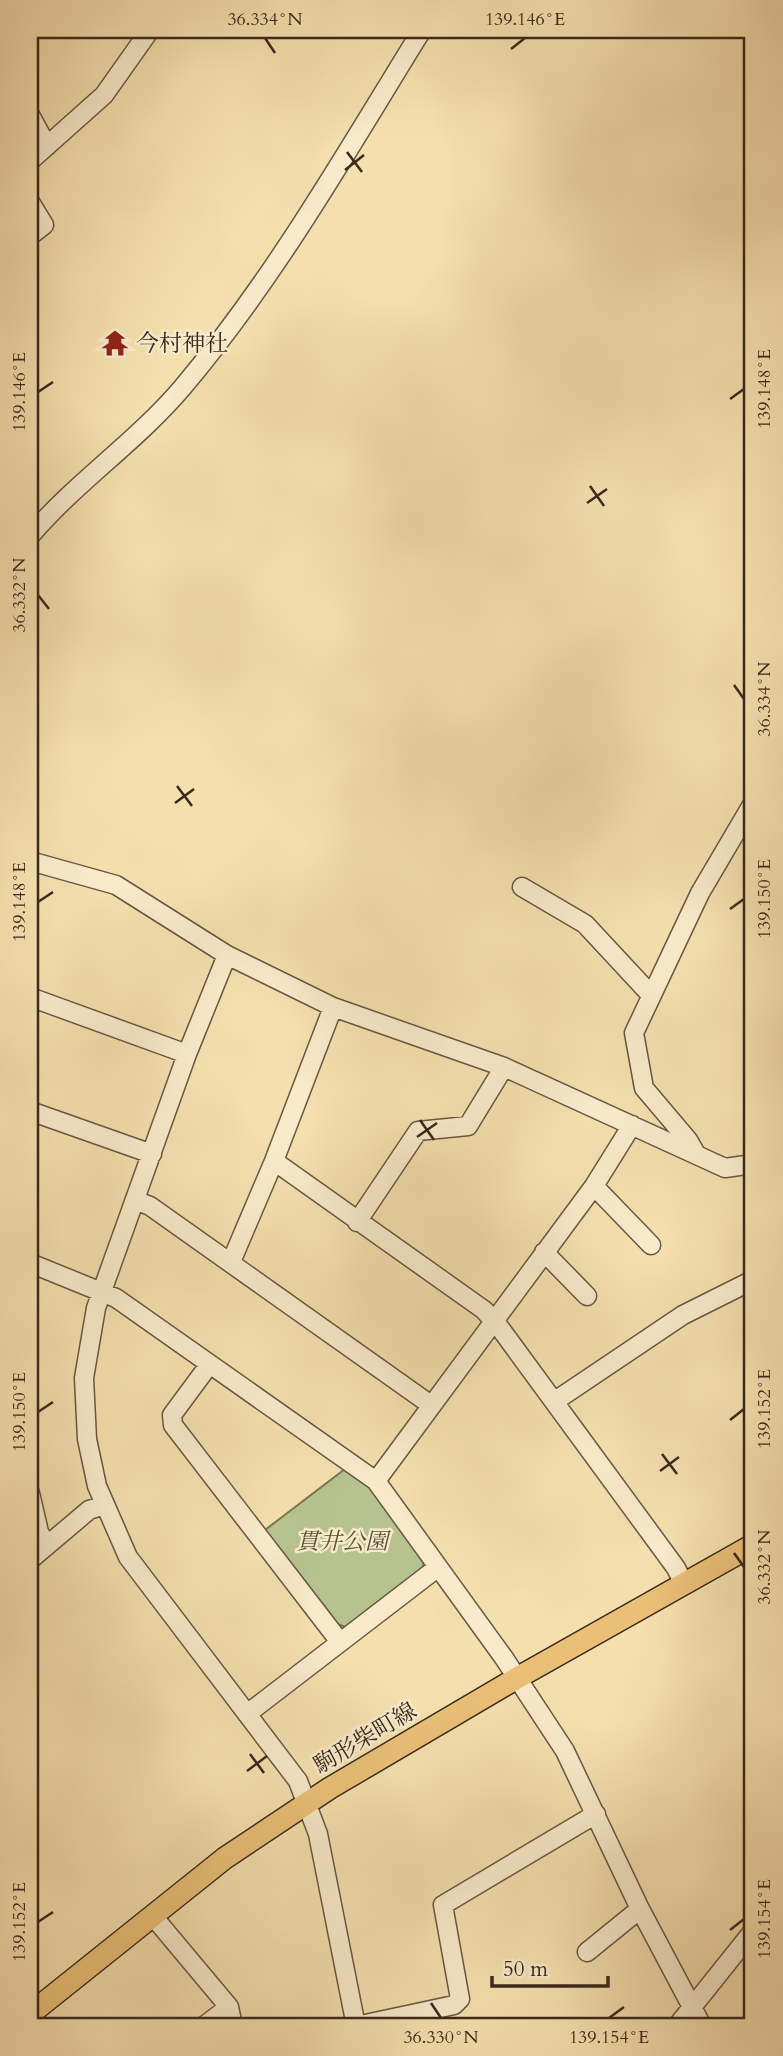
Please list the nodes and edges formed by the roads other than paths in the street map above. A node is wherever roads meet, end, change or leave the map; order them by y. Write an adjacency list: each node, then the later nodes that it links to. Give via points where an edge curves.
1 (150, 30): 4 (street, via 104,95)
2 (422, 30): 8 (street, via 228,332 180,391 61,500)
3 (30, 115): 4 (street)
4 (47, 146): 5 (street)
5 (30, 161)
6 (30, 202): 7 (street, via 44,225)
7 (30, 236)
8 (30, 536)
9 (753, 803): 13 (street, via 700,893)
10 (30, 861): 12 (street, via 116,885)
11 (522, 887): 13 (street, via 585,924)
12 (227, 955): 15 (street); 16 (street)
13 (651, 995): 21 (street, via 634,1033 644,1087)
14 (30, 997): 16 (street)
15 (333, 1007): 17 (street); 22 (street)
16 (187, 1054): 20 (street)
17 (504, 1067): 19 (street); 26 (street, via 468,1126 418,1131)
18 (30, 1111): 20 (street)
19 (632, 1125): 21 (street); 24 (street)
20 (152, 1154): 25 (street)
21 (696, 1155): 23 (street, via 725,1168)
22 (274, 1161): 26 (street); 29 (street)
23 (753, 1164)
24 (594, 1186): 27 (street); 28 (street)
25 (135, 1200): 29 (street); 32 (street)
26 (357, 1222): 34 (street)
27 (651, 1245)
28 (544, 1252): 33 (street); 34 (street)
29 (231, 1262): 37 (street)
30 (30, 1263): 32 (street)
31 (753, 1280): 36 (street, via 683,1315)
32 (101, 1291): 35 (street); 40 (street, via 86,1358 85,1399 89,1451)
33 (587, 1296)
34 (494, 1320): 36 (street); 37 (street)
35 (209, 1365): 38 (street); 46 (street, via 172,1415 173,1425)
36 (555, 1401): 45 (street)
37 (431, 1405): 38 (street)
38 (376, 1481): 44 (street)
39 (30, 1493): 42 (street)
40 (104, 1504): 42 (street, via 89,1510); 48 (street, via 128,1556)
41 (753, 1545): 45 (main road, 駒形柴町線)
42 (47, 1546): 43 (street)
43 (30, 1560)
44 (437, 1568): 46 (street); 47 (street)
45 (684, 1584): 47 (main road, 駒形柴町線)
46 (340, 1642): 48 (street)
47 (517, 1678): 49 (main road, 駒形柴町線); 50 (street, via 565,1751)
48 (247, 1714): 49 (street, via 298,1781)
49 (307, 1804): 52 (main road, 駒形柴町線, via 225,1858); 60 (street, via 327,1872)
50 (596, 1814): 51 (street); 60 (street, via 443,1905 460,1999 454,2005)
51 (640, 1909): 54 (street); 56 (street)
52 (152, 1915): 55 (street); 57 (main road, 駒形柴町線)
53 (753, 1931): 56 (street)
54 (587, 1952)
55 (229, 2007): 58 (street); 59 (street)
56 (693, 2008): 61 (street); 62 (street)
57 (30, 2014)
58 (204, 2026)
59 (233, 2026)
60 (356, 2026)
61 (677, 2026)
62 (702, 2026)

